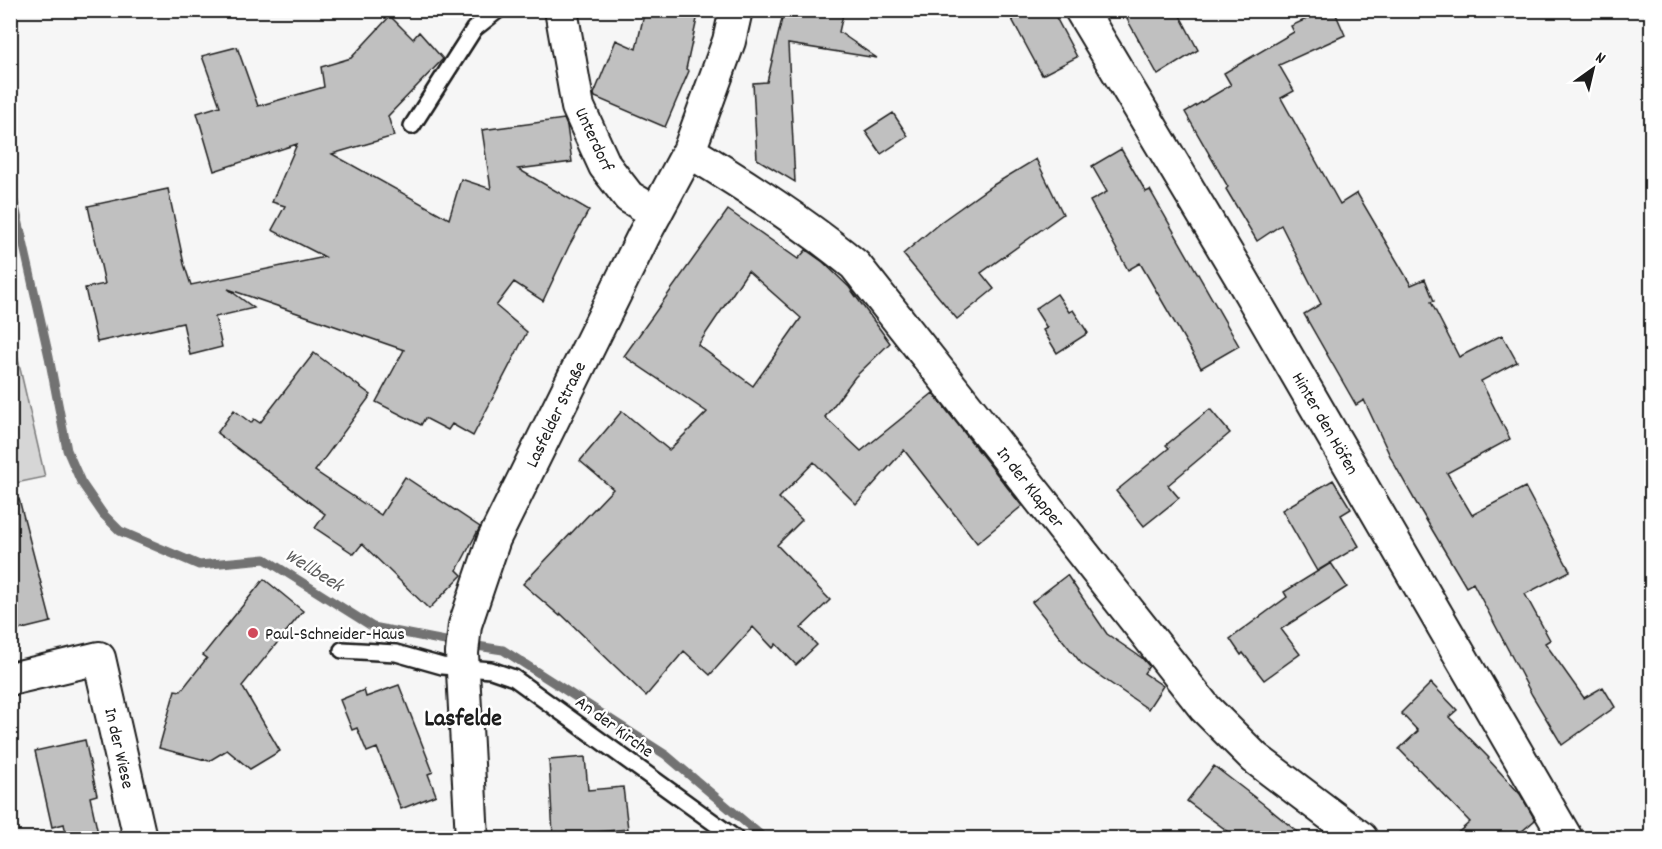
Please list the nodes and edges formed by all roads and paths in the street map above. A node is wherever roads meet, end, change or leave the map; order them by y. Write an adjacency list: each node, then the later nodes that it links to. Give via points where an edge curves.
1 (498, 10): 5 (lane, via 474,29)
2 (561, 10): 7 (street, Unterdorf, via 578,107 605,166 629,197)
3 (736, 10): 6 (street, Lasfelder Straße, via 729,41)
4 (1080, 10): 15 (street, Hinter den Höfen, via 1245,284)
5 (412, 126)
6 (689, 151): 7 (street, Lasfelder Straße); 14 (street, In der Klapper, via 759,194 855,265 1206,708 1255,758)
7 (656, 213): 8 (street, Lasfelder Straße, via 494,538)
8 (463, 648): 9 (lane, An der Kirche, via 442,666 396,653); 12 (street, Lasfelder Straße); 13 (lane, An der Kirche, via 492,670 514,678)
9 (342, 650)
10 (10, 679): 11 (street, In der Wiese, via 99,658)
11 (140, 838)
12 (472, 838)
13 (735, 838)
14 (1361, 838)
15 (1566, 838)

